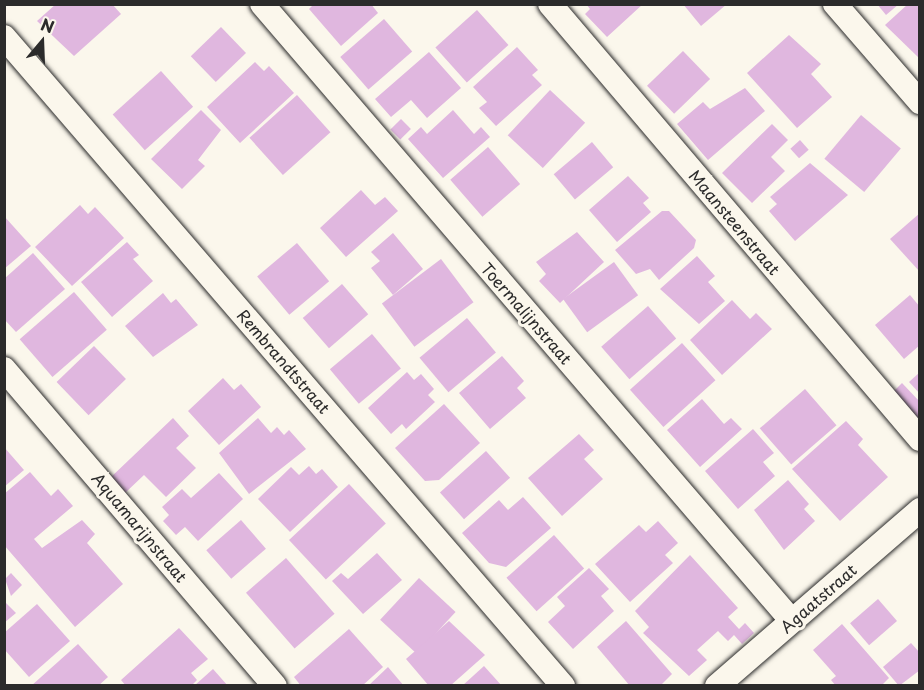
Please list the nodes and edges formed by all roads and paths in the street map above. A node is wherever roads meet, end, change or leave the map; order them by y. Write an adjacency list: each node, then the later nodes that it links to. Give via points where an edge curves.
1 (261, 4): 9 (street, Toermalijnstraat)
2 (550, 4): 7 (street, Maansteenstraat)
3 (835, 4): 5 (street)
4 (4, 36): 11 (street, Rembrandtstraat)
5 (920, 102)
6 (4, 369): 10 (street, Aquamarijnstraat)
7 (920, 439)
8 (920, 510): 9 (street, Agaatstraat)
9 (792, 621): 12 (street, Agaatstraat)
10 (275, 686)
11 (562, 686)
12 (717, 686)

